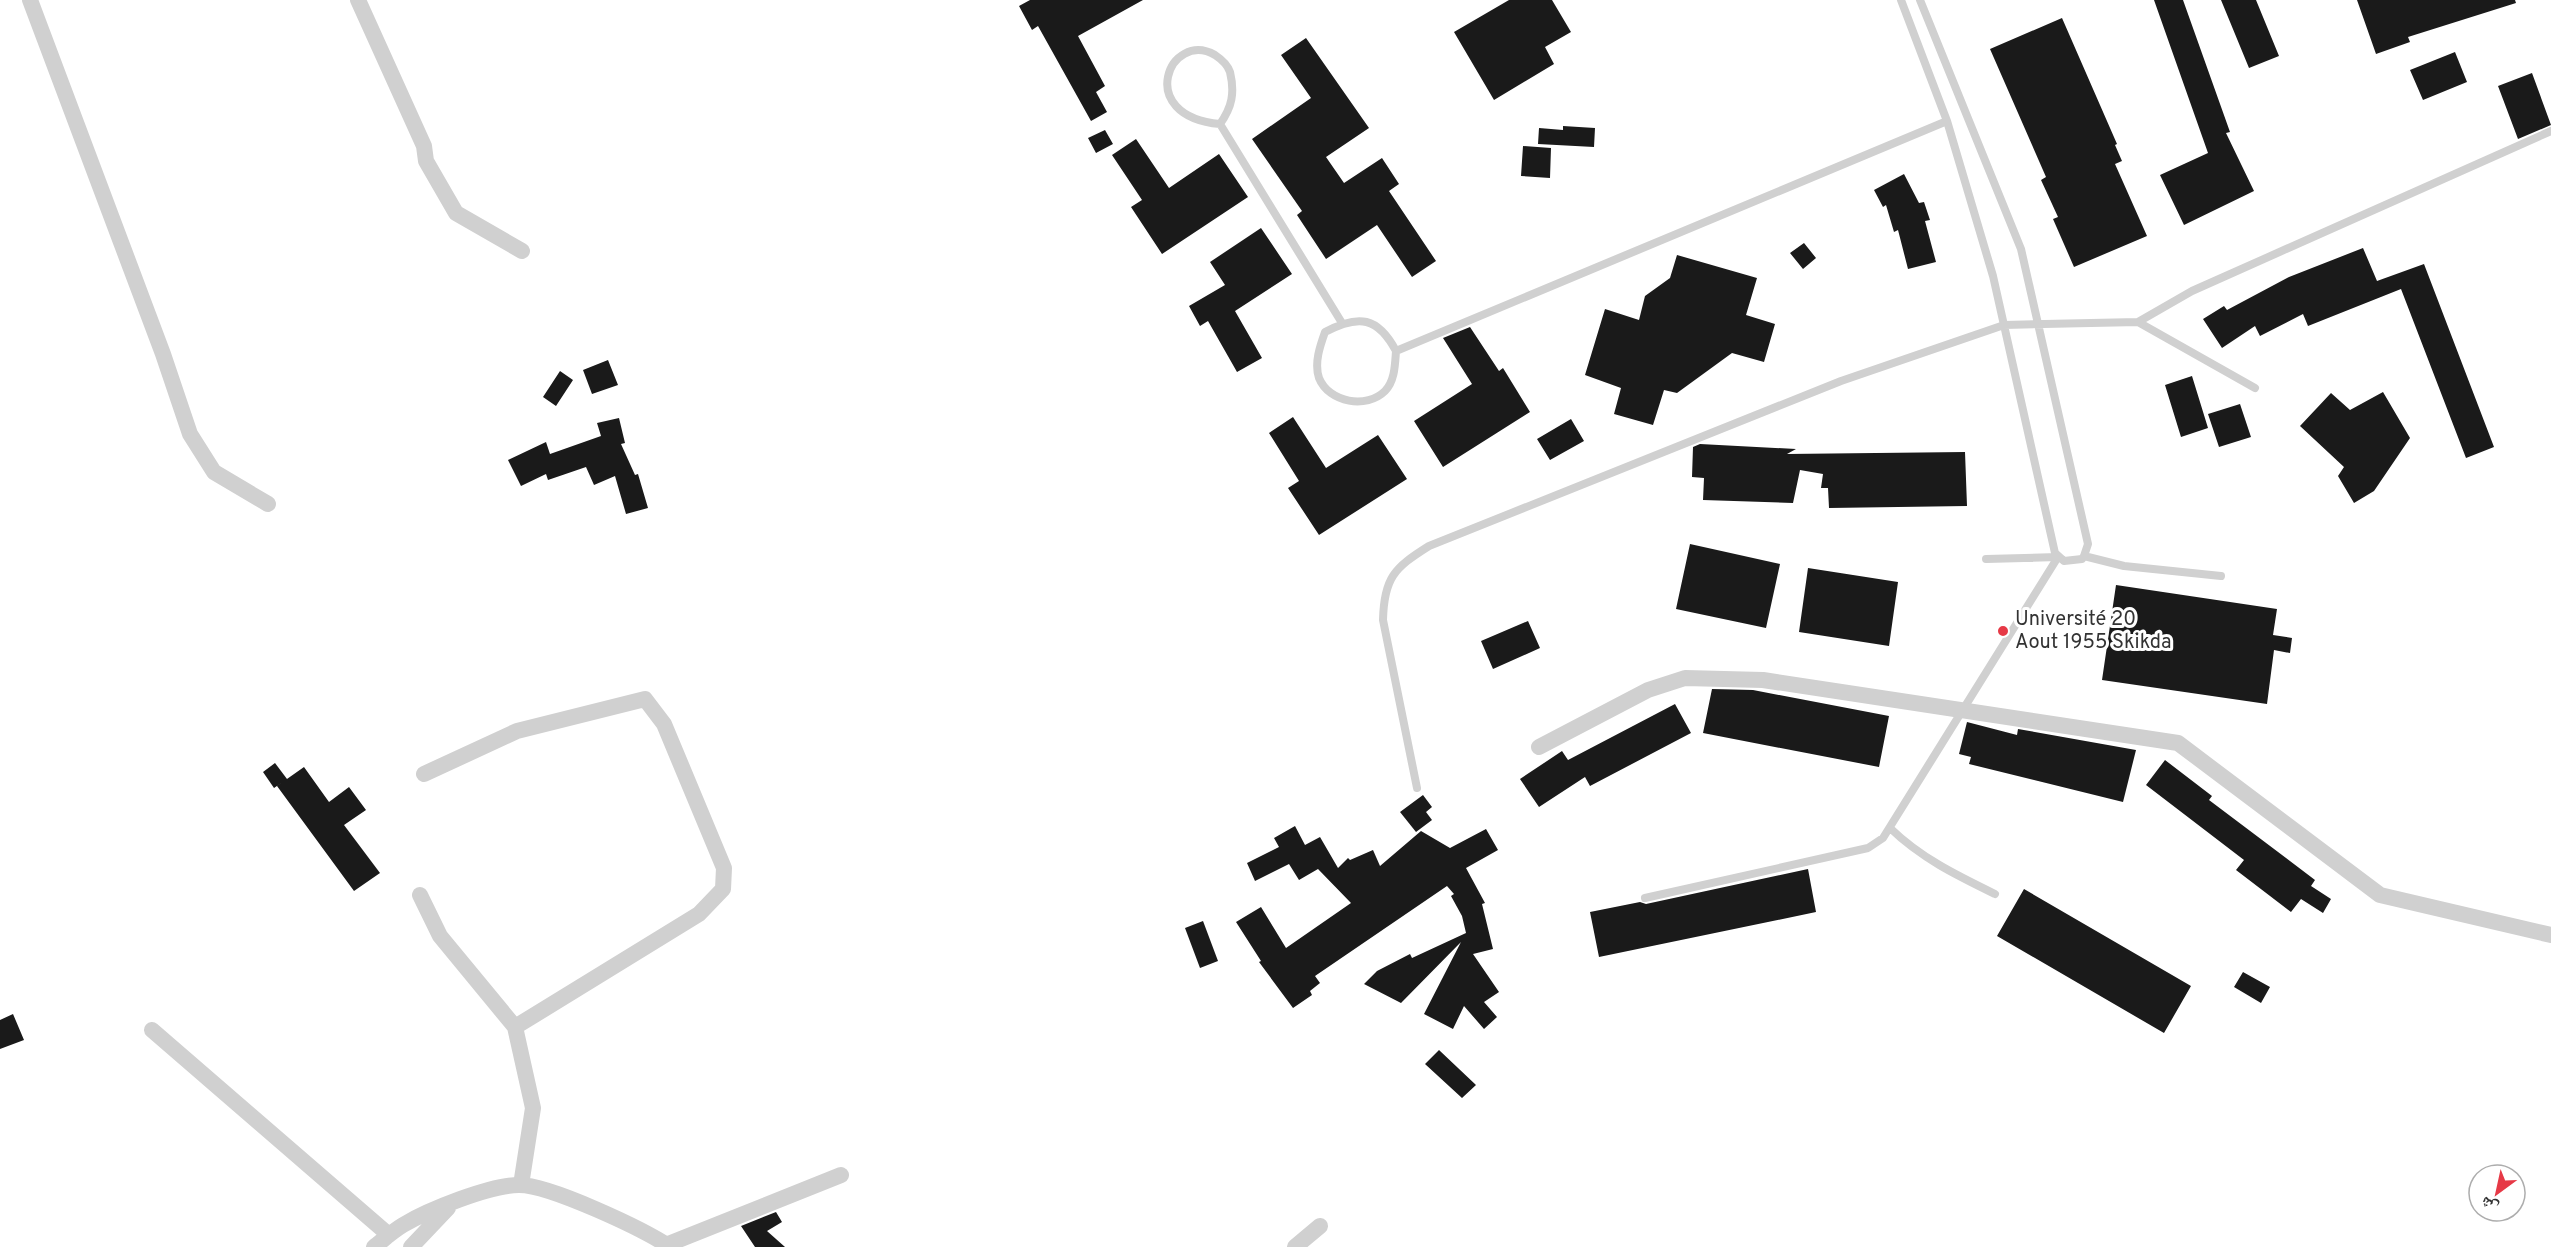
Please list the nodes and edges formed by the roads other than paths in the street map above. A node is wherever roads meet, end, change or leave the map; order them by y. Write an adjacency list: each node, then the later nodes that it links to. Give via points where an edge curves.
1 (30, 0): 15 (street, via 164,354 189,434 214,472)
2 (358, 0): 8 (street, via 424,146 426,161 456,213)
3 (1900, 0): 5 (lane)
4 (1920, 0): 11 (lane, via 2021,249)
5 (1947, 121): 12 (lane); 13 (lane)
6 (1220, 124): 6 (lane, via 1233,101 1228,69 1219,57 1206,50 1188,52 1171,67 1166,89 1187,117); 10 (lane)
7 (2551, 131): 9 (lane, via 2192,291)
8 (522, 251)
9 (2138, 322): 11 (lane); 14 (lane)
10 (1342, 323): 13 (lane, via 1367,320 1386,331); 13 (lane, via 1325,332 1318,352 1319,377 1325,388 1337,396 1370,402 1387,390 1394,374)
11 (2037, 324): 12 (lane); 16 (lane, via 2088,544)
12 (2004, 325): 17 (lane); 23 (lane, via 1841,381 1429,546 1406,561 1393,573 1383,595 1383,620)
13 (1396, 351)
14 (2254, 388)
15 (268, 504)
16 (2085, 556): 17 (lane, via 2064,561); 19 (lane, via 2124,566)
17 (2058, 557): 18 (lane); 20 (lane)
18 (1986, 559)
19 (2221, 576)
20 (1963, 710): 21 (street, via 1763,680 1685,678 1648,690); 24 (lane); 28 (street, via 2178,743 2380,896)
21 (1539, 747)
22 (424, 774): 29 (street, via 517,731 645,699 664,724 724,868 723,889 699,914)
23 (1417, 788)
24 (1890, 828): 25 (lane, via 1911,849); 27 (lane, via 1884,838 1868,848)
25 (1995, 894)
26 (420, 895): 29 (street, via 440,936)
27 (1645, 898)
28 (2551, 935)
29 (515, 1027): 32 (street, via 533,1108)
30 (152, 1030): 35 (street)
31 (841, 1175): 36 (street)
32 (521, 1185): 33 (street, via 476,1194); 36 (street, via 596,1210)
33 (451, 1205): 35 (street); 38 (street)
34 (1320, 1226): 39 (street)
35 (389, 1235): 37 (street)
36 (668, 1246)
37 (374, 1247)
38 (411, 1247)
39 (1295, 1247)

